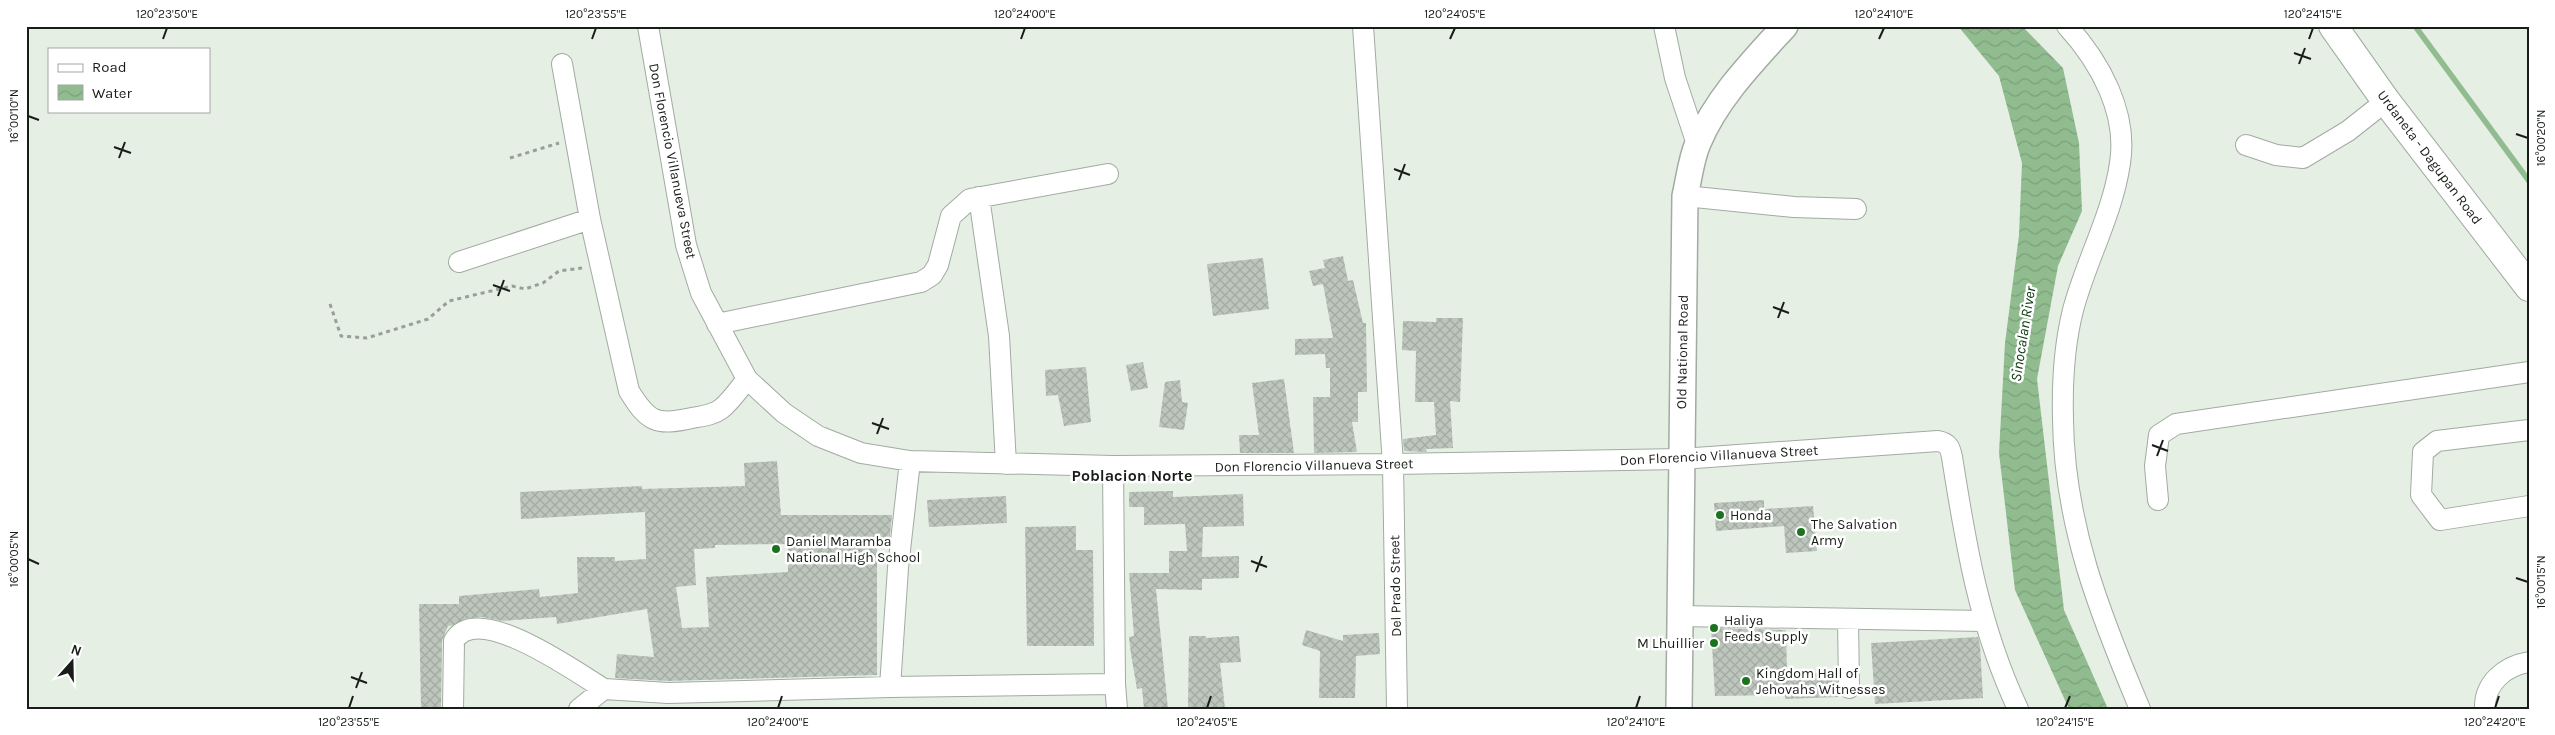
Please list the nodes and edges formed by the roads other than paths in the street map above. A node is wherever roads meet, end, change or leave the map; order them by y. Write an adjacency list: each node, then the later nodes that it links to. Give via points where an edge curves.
1 (648, 26): 18 (street, Don Florencio Villanueva Street, via 686,245 701,293)
2 (1363, 26): 25 (street, Del Prado Street)
3 (1664, 26): 9 (street, via 1675,78)
4 (1785, 26): 9 (main road, Old National Road, via 1717,109)
5 (2067, 26): 43 (street, via 2099,67 2121,130 2120,162 2073,311 2064,364 2063,421 2070,493 2084,562 2102,617)
6 (2333, 26): 8 (highway, Urdaneta - Dagupan Road)
7 (562, 64): 15 (street)
8 (2386, 101): 10 (street, via 2348,131 2303,158 2276,155); 17 (highway, Urdaneta - Dagupan Road)
9 (1697, 144): 12 (main road, Old National Road)
10 (2246, 145)
11 (1108, 174): 13 (street)
12 (1685, 196): 14 (street, via 1794,207); 22 (main road, Old National Road)
13 (979, 198): 18 (street, via 970,199 951,216 938,265 932,275 920,282); 24 (street, via 999,336)
14 (1856, 209)
15 (590, 219): 16 (street); 20 (street, via 629,391 642,412 670,423 709,415 721,409)
16 (458, 262)
17 (2529, 287)
18 (716, 324): 20 (street, Don Florencio Villanueva Street)
19 (2529, 372): 27 (street, via 2176,424 2159,435 2155,466)
20 (747, 379): 23 (street, Don Florencio Villanueva Street, via 784,413 818,436 861,453)
21 (2529, 430): 28 (street, via 2437,441 2423,452 2421,495 2440,520)
22 (1681, 459): 25 (street, Don Florencio Villanueva Street); 29 (main road, Old National Road); 31 (street, Don Florencio Villanueva Street, via 1945,442 1950,447 1966,550)
23 (910, 461): 24 (street, Don Florencio Villanueva Street); 34 (street, via 898,568)
24 (1006, 464): 26 (street, Don Florencio Villanueva Street)
25 (1393, 464): 26 (street, Don Florencio Villanueva Street); 40 (street, Del Prado Street)
26 (1113, 466): 33 (street)
27 (2158, 500)
28 (2529, 506)
29 (1679, 616): 30 (street); 41 (main road, Old National Road)
30 (1848, 619): 31 (street); 35 (street)
31 (1984, 621): 42 (street, via 1992,649)
32 (2529, 662): 44 (street, via 2503,672 2495,679 2490,685)
33 (1115, 684): 34 (street); 39 (street)
34 (890, 687): 36 (street, via 668,693)
35 (1849, 688)
36 (604, 689): 37 (street, via 512,636 469,628 458,633 454,641); 38 (street)
37 (453, 709)
38 (579, 709)
39 (1117, 709)
40 (1397, 709)
41 (1678, 709)
42 (2018, 709)
43 (2140, 709)
44 (2485, 709)

